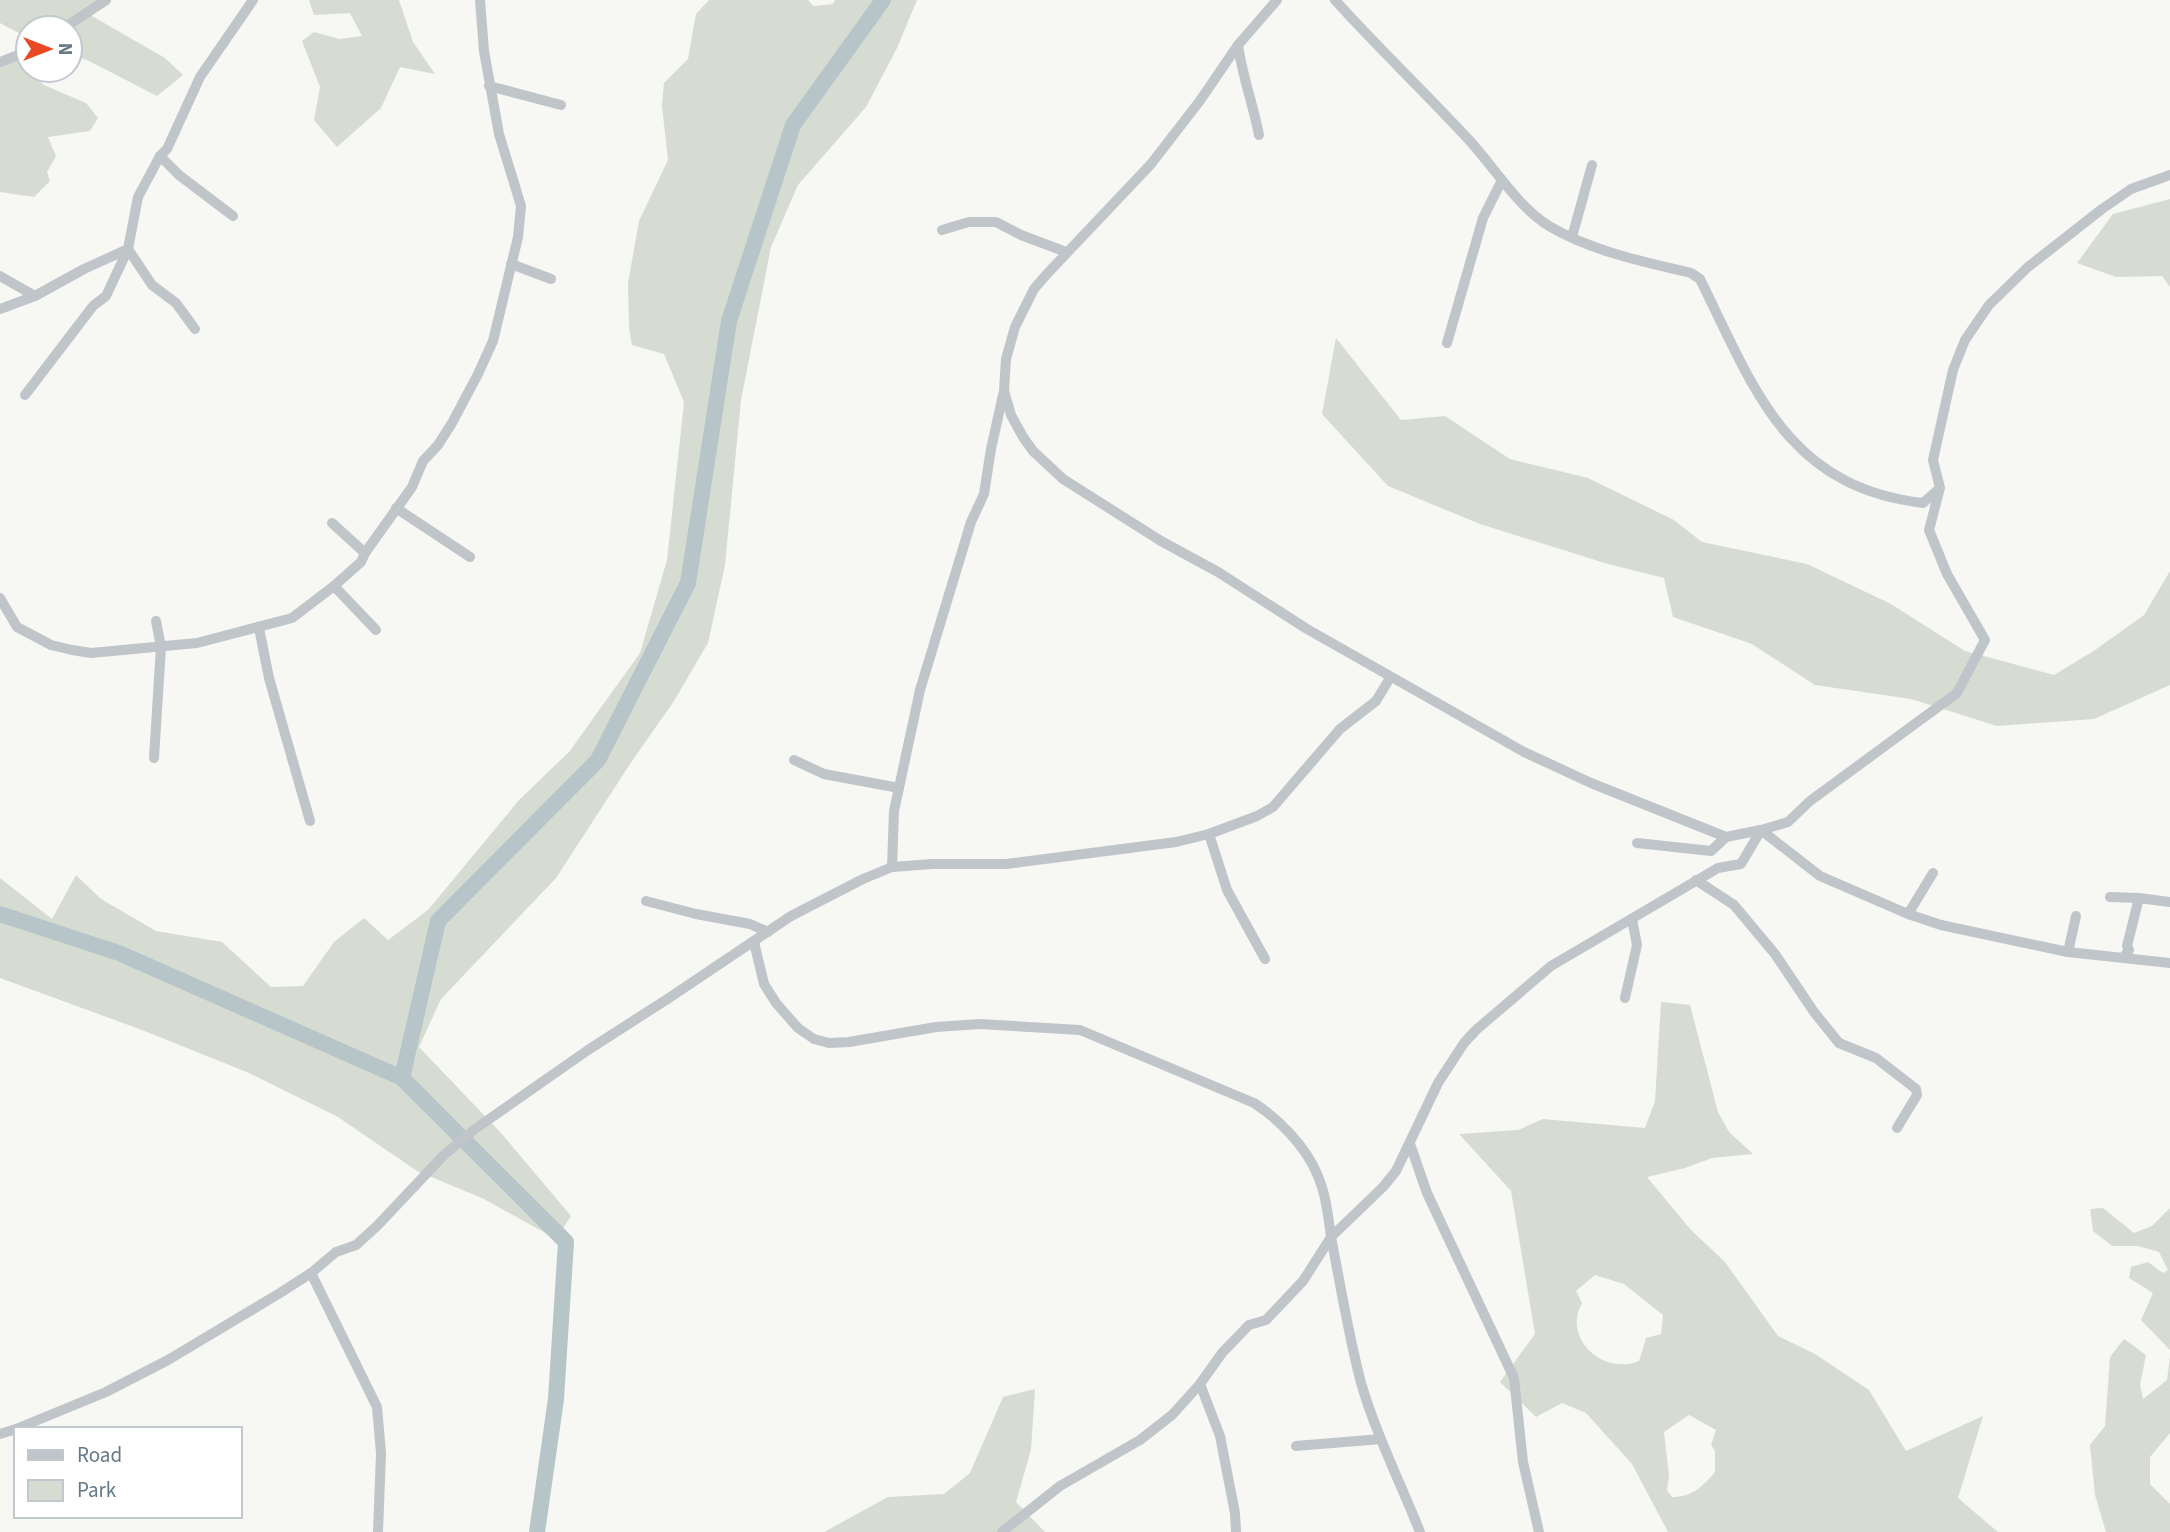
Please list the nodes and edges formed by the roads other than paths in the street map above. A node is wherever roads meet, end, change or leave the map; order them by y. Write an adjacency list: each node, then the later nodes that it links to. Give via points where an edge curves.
1 (106, 0): 6 (street)
2 (253, 0): 11 (street, via 200,77)
3 (480, 0): 8 (street)
4 (1277, 0): 7 (street)
5 (1335, 0): 14 (street)
6 (84, 15)
7 (1238, 45): 10 (street); 19 (street, via 1170,141)
8 (489, 86): 9 (street); 20 (street, via 521,206)
9 (561, 105)
10 (1259, 135)
11 (160, 156): 15 (street); 18 (street, via 138,197)
12 (1591, 165): 17 (street)
13 (2170, 175): 29 (street, via 2131,189 2102,209 2050,248 1989,305 1965,340 1953,370 1933,460)
14 (1502, 180): 17 (street, via 1546,224); 26 (street, via 1483,218)
15 (233, 216)
16 (942, 230): 19 (street, via 969,222 996,222)
17 (1572, 237): 29 (street, via 1622,256 1696,275 1780,426 1826,471 1900,500 1923,503)
18 (128, 249): 23 (street); 25 (street, via 152,285 176,303); 28 (street, via 106,296 93,306)
19 (1066, 253): 27 (street, via 1034,289 1015,327)
20 (511, 264): 22 (street); 30 (street, via 493,341 478,374)
21 (0, 276): 23 (street)
22 (551, 279)
23 (35, 296): 24 (street)
24 (0, 309)
25 (195, 329)
26 (1447, 343)
27 (1004, 391): 40 (street, via 1023,437 1063,480); 43 (street, via 984,494 943,611)
28 (25, 395)
29 (1940, 488): 45 (street, via 1929,530 1947,574 1985,640 1957,693 1788,822)
30 (397, 508): 32 (street); 33 (street)
31 (332, 523): 32 (street)
32 (365, 553): 34 (street)
33 (470, 557)
34 (334, 586): 37 (street, via 292,618); 38 (street)
35 (0, 598): 39 (street, via 17,627 51,645 91,653)
36 (156, 621): 39 (street)
37 (259, 628): 39 (street); 44 (street)
38 (376, 630)
39 (161, 647): 41 (street)
40 (1390, 678): 46 (street, via 1376,701 1340,729 1273,807); 47 (street, via 1547,763)
41 (154, 758)
42 (793, 760): 43 (street, via 824,774)
43 (898, 788): 49 (street)
44 (310, 821)
45 (1761, 830): 47 (street); 51 (street, via 1741,864 1718,868); 56 (street, via 1820,876)
46 (1209, 834): 49 (street, via 1006,864); 63 (street, via 1227,890)
47 (1727, 837): 48 (street, via 1711,851)
48 (1637, 843)
49 (892, 867): 59 (street, via 790,916)
50 (1933, 873): 56 (street)
51 (1696, 880): 58 (street); 66 (street, via 1734,905 1839,1043 1876,1058 1916,1089)
52 (2110, 897): 53 (street)
53 (2139, 898): 55 (street); 62 (street)
54 (646, 901): 59 (street)
55 (2170, 902)
56 (1908, 914): 61 (street, via 1993,938)
57 (2076, 916): 61 (street)
58 (1632, 919): 65 (street, via 1637,945); 67 (street, via 1551,966 1476,1030 1438,1083)
59 (768, 932): 60 (street)
60 (754, 942): 68 (street, via 764,984 798,1028 814,1039 849,1042 980,1024 1080,1030 1254,1103 1271,1116 1314,1167 1329,1212); 69 (street, via 475,1129 356,1245 336,1252)
61 (2068, 952): 62 (street)
62 (2124, 957): 64 (street)
63 (1265, 959)
64 (2170, 963)
65 (1625, 998)
66 (1898, 1128)
67 (1410, 1144): 68 (street, via 1396,1171); 78 (street, via 1427,1193 1514,1378 1523,1462)
68 (1331, 1237): 70 (street, via 1303,1282 1266,1320 1249,1325); 72 (street, via 1354,1356)
69 (311, 1273): 71 (street, via 168,1360); 74 (street, via 377,1407 382,1453)
70 (1200, 1384): 75 (street, via 1179,1410 1146,1436 1060,1486); 76 (street, via 1220,1436)
71 (21, 1427)
72 (1381, 1439): 73 (street); 77 (street)
73 (1296, 1446)
74 (378, 1532)
75 (1002, 1532)
76 (1236, 1532)
77 (1420, 1532)
78 (1539, 1532)

